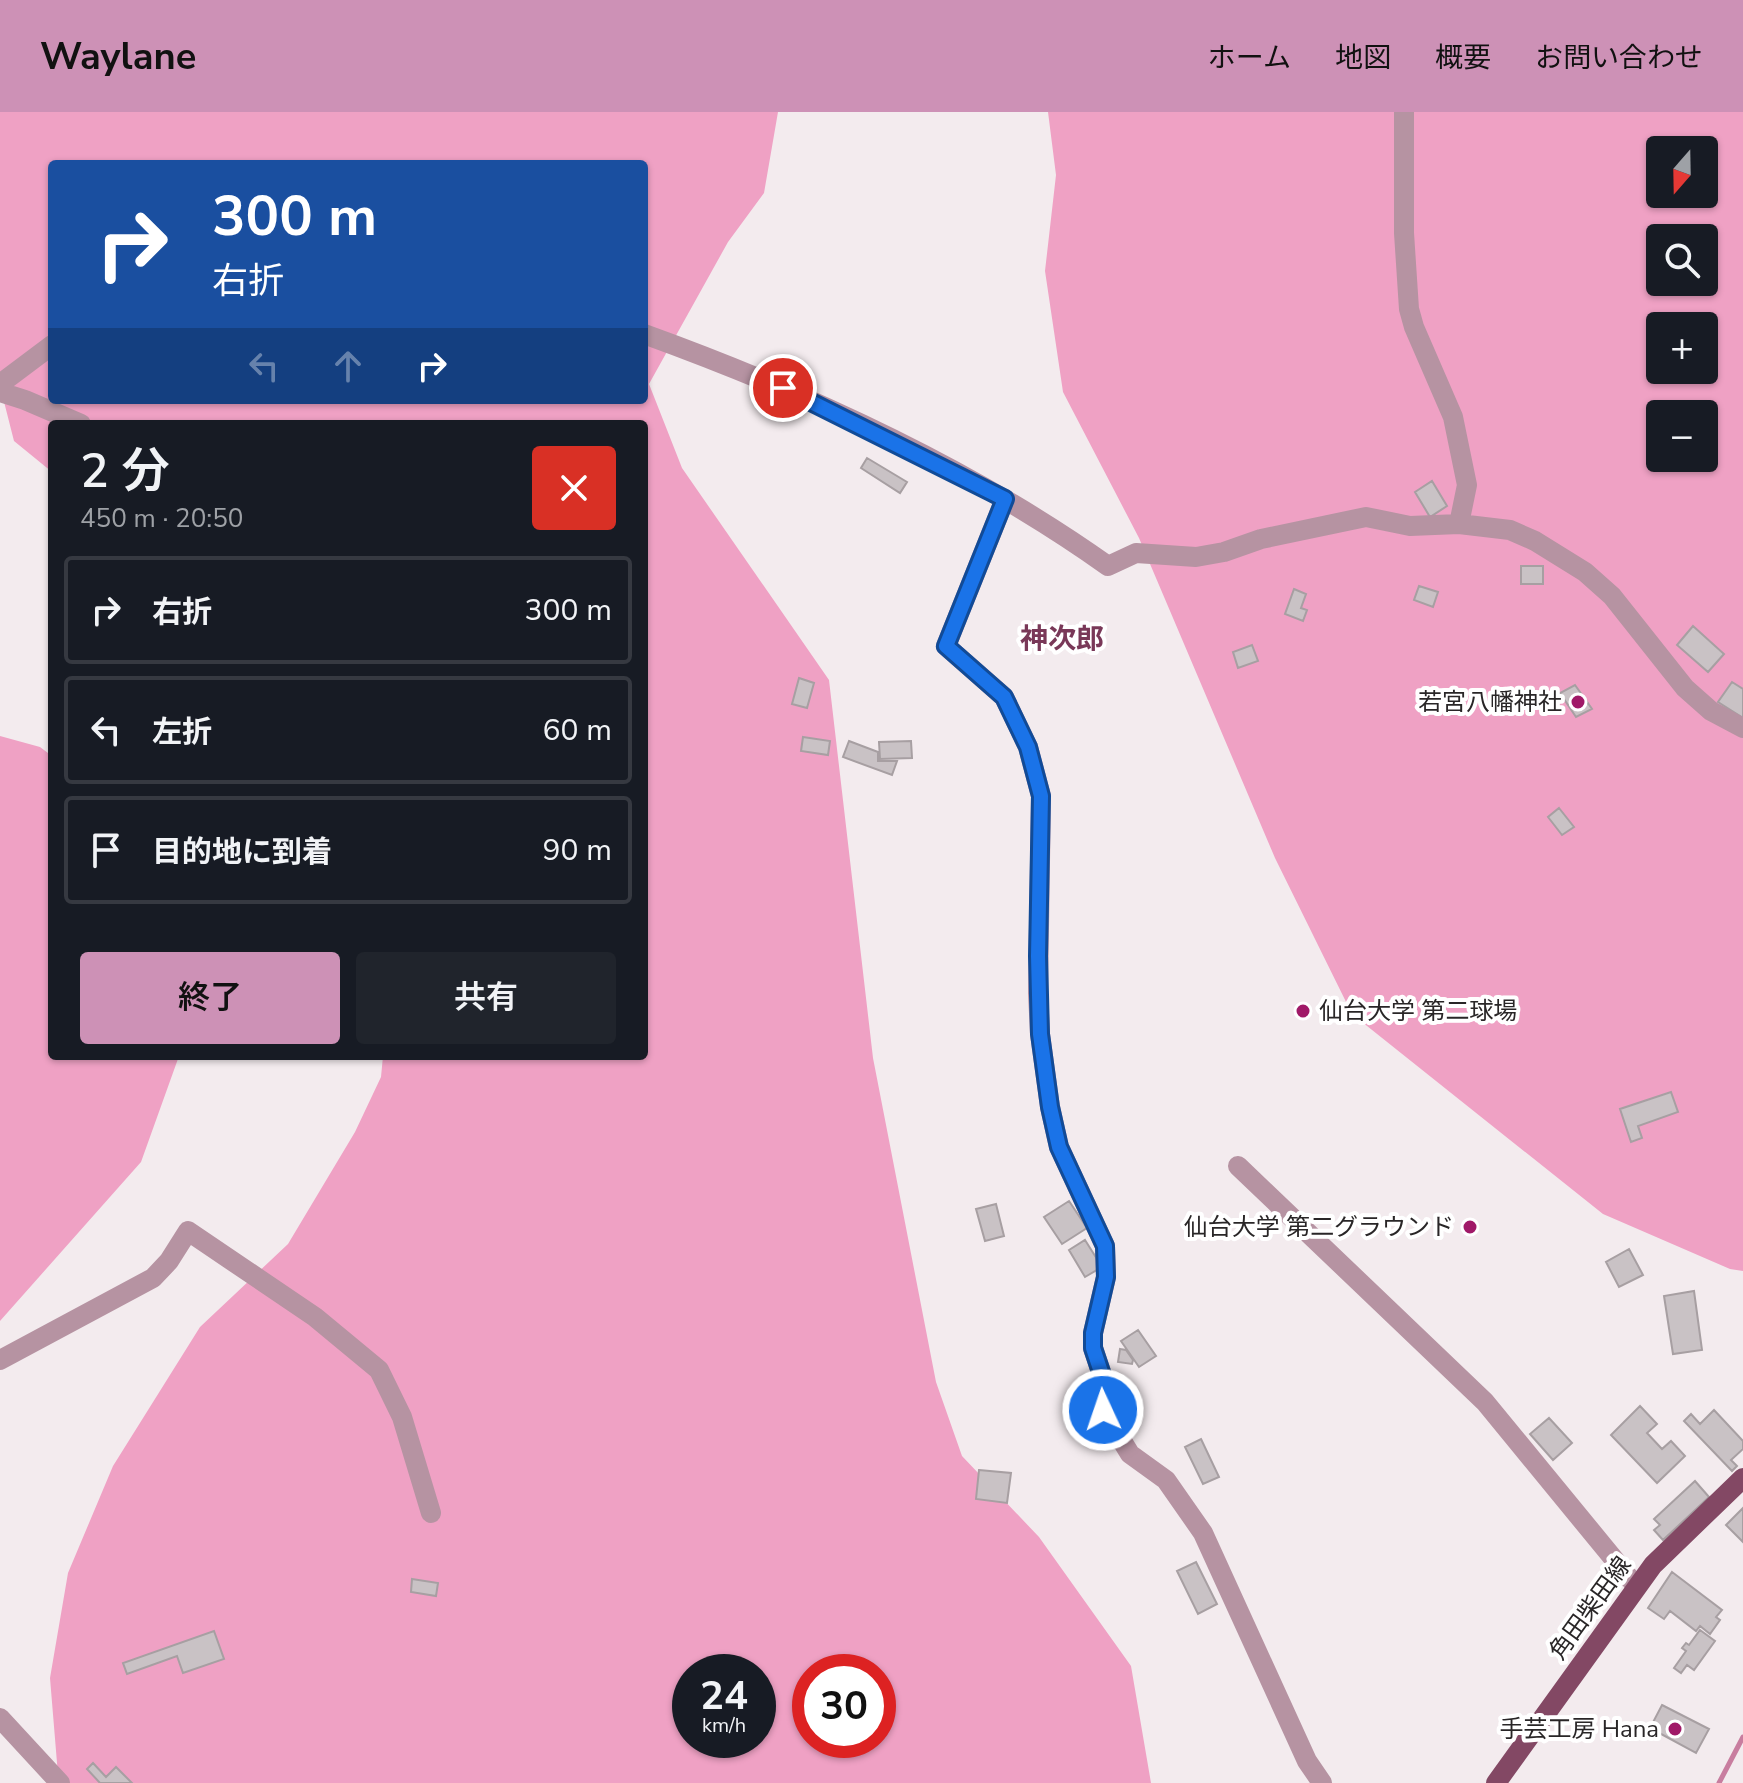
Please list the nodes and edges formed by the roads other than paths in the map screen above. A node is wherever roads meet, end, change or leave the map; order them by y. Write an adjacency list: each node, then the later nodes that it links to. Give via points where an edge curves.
1 (1404, 112): 8 (street, via 1408,296 1414,327 1453,417 1467,485)
2 (648, 336): 7 (street, via 783,388)
3 (48, 348): 4 (street)
4 (0, 384)
5 (0, 392): 6 (street)
6 (72, 420)
7 (1005, 499): 8 (street, via 1108,566 1136,553 1196,557 1224,552 1366,517 1410,526); 17 (street, via 946,646 1004,697 1028,747 1041,796 1040,1034 1059,1147 1105,1246 1106,1277 1093,1333 1105,1384 1103,1410 1130,1454 1166,1480 1203,1533 1301,1749)
8 (1459, 524): 9 (street, via 1510,530 1585,572 1612,596 1685,688 1711,711)
9 (1743, 728)
10 (1238, 1166): 14 (street, via 1485,1402)
11 (0, 1360): 13 (street, via 153,1278 188,1231 315,1317 379,1370 402,1417)
12 (1743, 1478): 14 (main road, 角田柴田線)
13 (431, 1513)
14 (1636, 1586): 18 (main road, 角田柴田線)
15 (0, 1718): 16 (street)
16 (60, 1783)
17 (1322, 1783)
18 (1496, 1783)

